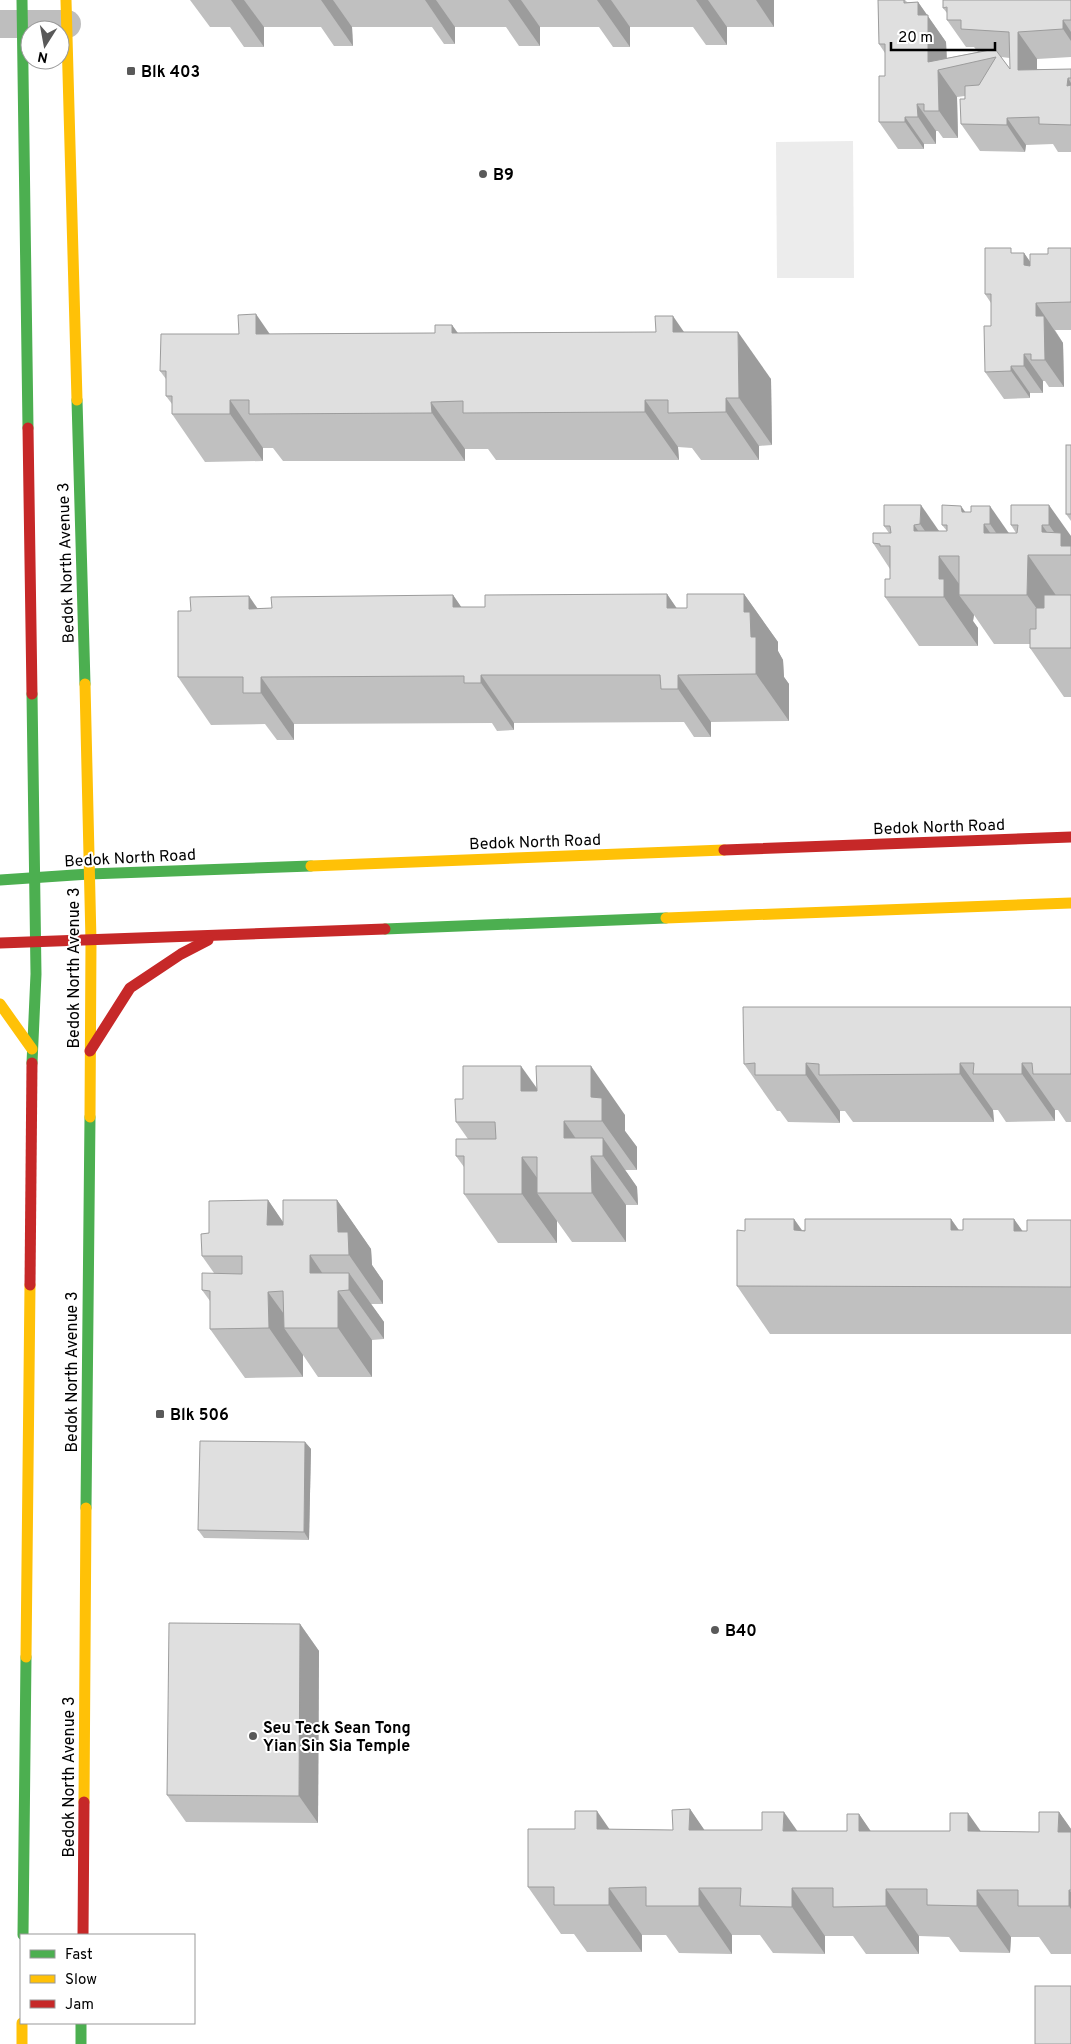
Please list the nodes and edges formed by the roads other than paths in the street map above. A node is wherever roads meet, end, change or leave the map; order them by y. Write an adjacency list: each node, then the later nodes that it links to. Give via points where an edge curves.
1 (66, 12): 2 (street); 4 (main road, Bedok North Avenue 3)
2 (15, 16): 5 (main road)
3 (1071, 837): 4 (main road, Bedok North Road)
4 (89, 874): 5 (main road, Bedok North Road); 9 (main road, Bedok North Avenue 3)
5 (33, 879): 6 (main road, Bedok North Road); 10 (main road)
6 (0, 880)
7 (1071, 903): 8 (main road)
8 (214, 937): 9 (main road); 14 (main road, via 181,954 130,988)
9 (91, 941): 10 (main road); 14 (main road, Bedok North Avenue 3)
10 (34, 942): 11 (main road); 13 (main road, via 36,974)
11 (0, 943)
12 (0, 1004): 13 (main road)
13 (32, 1049): 15 (main road)
14 (90, 1051): 16 (main road, Bedok North Avenue 3)
15 (23, 1934)
16 (83, 1934)
17 (22, 2024): 19 (main road)
18 (81, 2024): 20 (main road)
19 (22, 2044)
20 (81, 2044)

